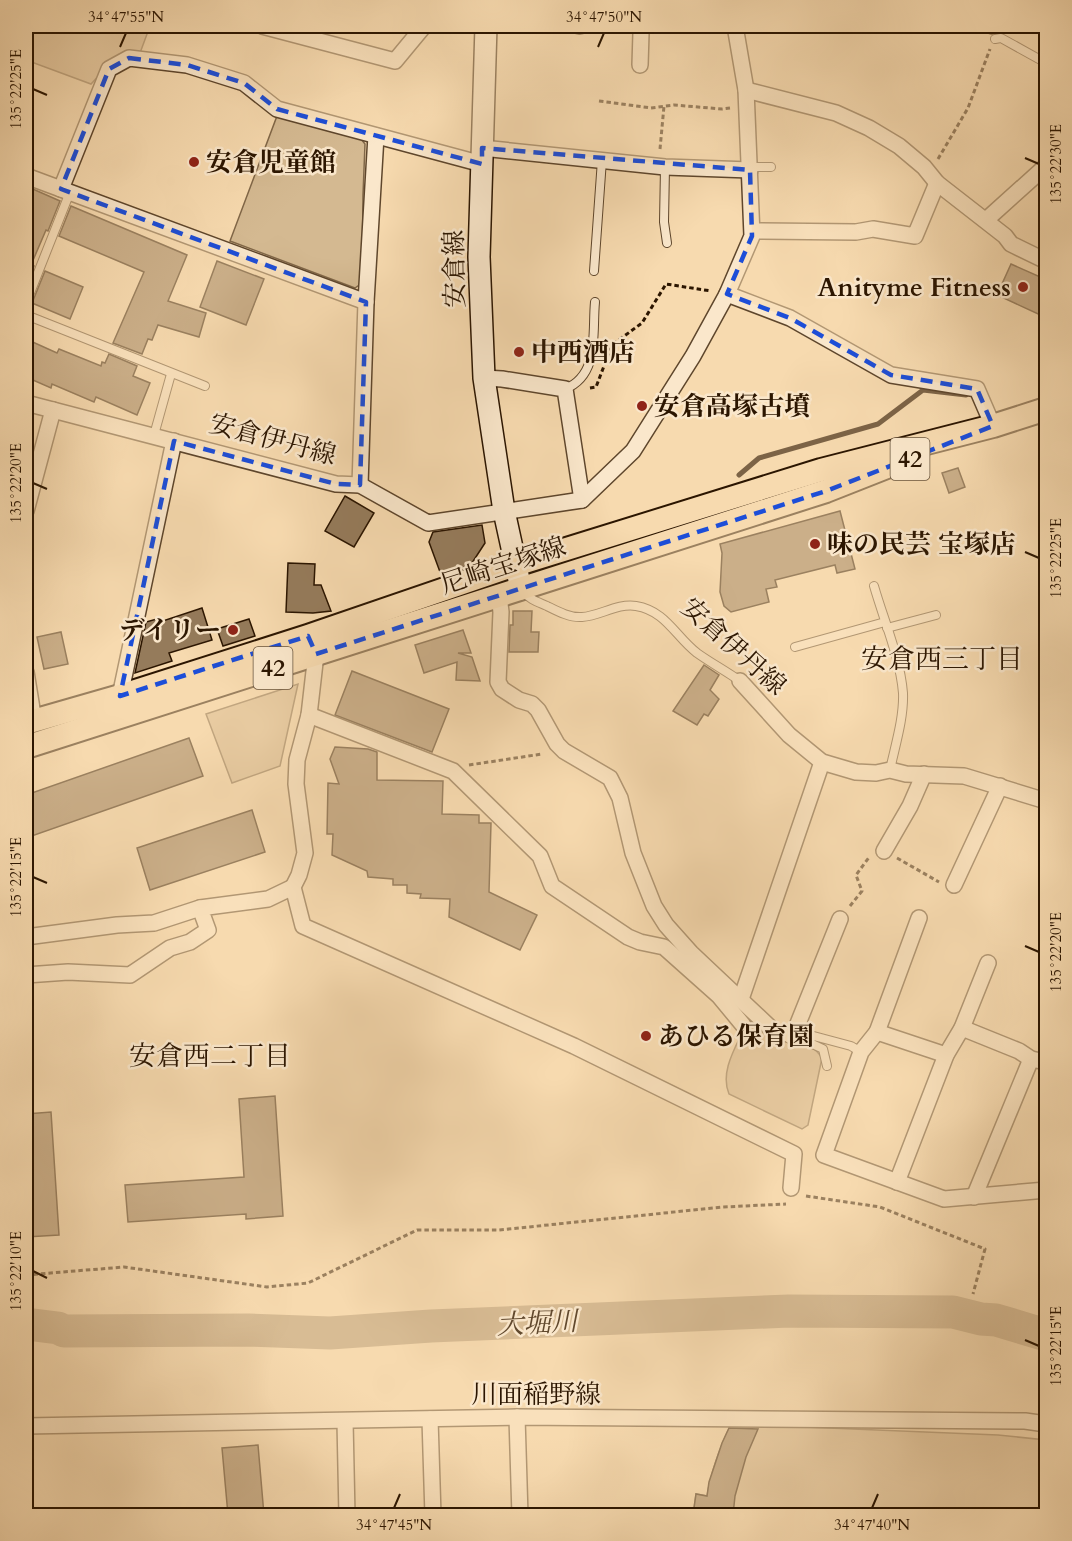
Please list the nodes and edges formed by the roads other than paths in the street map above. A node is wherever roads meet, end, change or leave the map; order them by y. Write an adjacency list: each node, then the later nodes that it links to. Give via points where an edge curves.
1 (262, 26): 2 (street, via 395,61)
2 (424, 26)
3 (486, 26): 13 (street, 安倉線)
4 (639, 26): 10 (street)
5 (735, 26): 11 (street)
6 (982, 26): 7 (lane, via 992,30)
7 (995, 26)
8 (995, 39): 9 (lane, via 1001,38)
9 (1047, 63)
10 (640, 65)
11 (746, 98): 18 (street); 20 (street, via 836,113 899,146)
12 (376, 136): 13 (street); 21 (street, via 277,109 243,83 187,65 129,58 109,69); 28 (street)
13 (482, 156): 14 (street); 33 (street, 安倉線, via 479,257)
14 (602, 160): 15 (street); 26 (lane)
15 (662, 166): 18 (street); 24 (lane)
16 (1047, 166): 22 (street)
17 (771, 167): 18 (lane)
18 (750, 170): 23 (street)
19 (26, 176): 21 (street)
20 (933, 178): 22 (street); 23 (street, via 915,236 873,229)
21 (65, 191): 28 (street); 30 (lane)
22 (986, 220): 25 (street, via 1011,244)
23 (753, 231): 27 (street)
24 (667, 243)
25 (1047, 261)
26 (594, 271)
27 (728, 294): 39 (street, via 790,318 891,375 978,389); 43 (street, via 633,451)
28 (366, 302): 42 (street)
29 (595, 302): 35 (lane, via 594,340 588,368 577,384)
30 (26, 303)
31 (26, 315): 32 (lane)
32 (171, 374): 34 (lane); 40 (lane)
33 (484, 378): 35 (street); 45 (street, 安倉線)
34 (205, 386)
35 (565, 389): 43 (street)
36 (26, 403): 38 (street, 安倉伊丹線)
37 (1047, 409): 39 (main road, 尼崎宝塚線 / 42)
38 (53, 410): 40 (street, 安倉伊丹線); 44 (street)
39 (993, 426): 46 (main road, 尼崎宝塚線 / 42, via 821,470); 48 (main road, 尼崎宝塚線 / 42, via 826,491)
40 (154, 435): 41 (street, 安倉伊丹線)
41 (174, 441): 42 (street, 安倉伊丹線, via 336,484); 56 (street)
42 (360, 485): 45 (street, 安倉伊丹線, via 429,522)
43 (582, 500): 45 (street, 安倉伊丹線)
44 (26, 511)
45 (504, 511): 46 (street)
46 (515, 565): 48 (street); 52 (main road, 尼崎宝塚線 / 42)
47 (874, 586): 51 (lane)
48 (521, 589): 49 (main road, 尼崎宝塚線 / 42); 55 (lane, 安倉伊丹線, via 529,599 573,617 636,606 663,616 698,654)
49 (499, 596): 52 (main road, 尼崎宝塚線 / 42); 74 (street, via 498,682 502,689 532,704 564,751 610,778 654,906 684,946)
50 (936, 615): 51 (lane)
51 (886, 625): 53 (lane); 61 (lane, via 903,694)
52 (312, 645): 56 (main road, 尼崎宝塚線 / 42); 57 (street); 59 (main road, 尼崎宝塚線 / 42)
53 (795, 647)
54 (26, 672): 58 (street)
55 (740, 681): 60 (street, 安倉伊丹線, via 789,735)
56 (120, 696): 58 (main road, 尼崎宝塚線 / 42)
57 (309, 715): 67 (street, via 297,760 296,784 305,853); 75 (street, via 453,771 540,856 552,886 628,937 664,947 719,996)
58 (30, 722)
59 (26, 747)
60 (822, 762): 61 (street, 安倉伊丹線, via 856,772); 74 (street)
61 (890, 770): 62 (street, 安倉伊丹線)
62 (924, 774): 63 (street, 安倉伊丹線, via 964,776); 65 (street)
63 (1000, 786): 64 (street, 安倉伊丹線); 66 (street)
64 (1047, 801)
65 (884, 851)
66 (954, 885)
67 (293, 887): 68 (street, via 268,899); 85 (street, via 303,926 574,1046 794,1154)
68 (200, 908): 71 (street, via 154,923); 73 (street, via 208,930 190,942 170,948 130,975)
69 (919, 918): 78 (street)
70 (840, 919): 77 (street)
71 (26, 937)
72 (988, 963): 76 (street)
73 (26, 975)
74 (741, 999): 77 (street, via 778,1035)
75 (743, 1024)
76 (962, 1029): 80 (street); 81 (street)
77 (795, 1031): 79 (lane); 82 (lane, via 788,1038 823,1049)
78 (877, 1032): 79 (street); 80 (street)
79 (861, 1052): 83 (street, via 824,1155)
80 (946, 1055): 83 (street)
81 (1039, 1061): 86 (street)
82 (827, 1066)
83 (897, 1182): 86 (street, via 944,1200)
84 (1047, 1190): 86 (street)
85 (796, 1194)
86 (974, 1197)
87 (517, 1417): 88 (street, 川面稲野線); 90 (street, 川面稲野線); 94 (street)
88 (430, 1419): 89 (street, 川面稲野線); 93 (street)
89 (345, 1421): 91 (street, 川面稲野線); 92 (street)
90 (1047, 1424)
91 (26, 1426)
92 (347, 1515)
93 (433, 1515)
94 (520, 1515)

